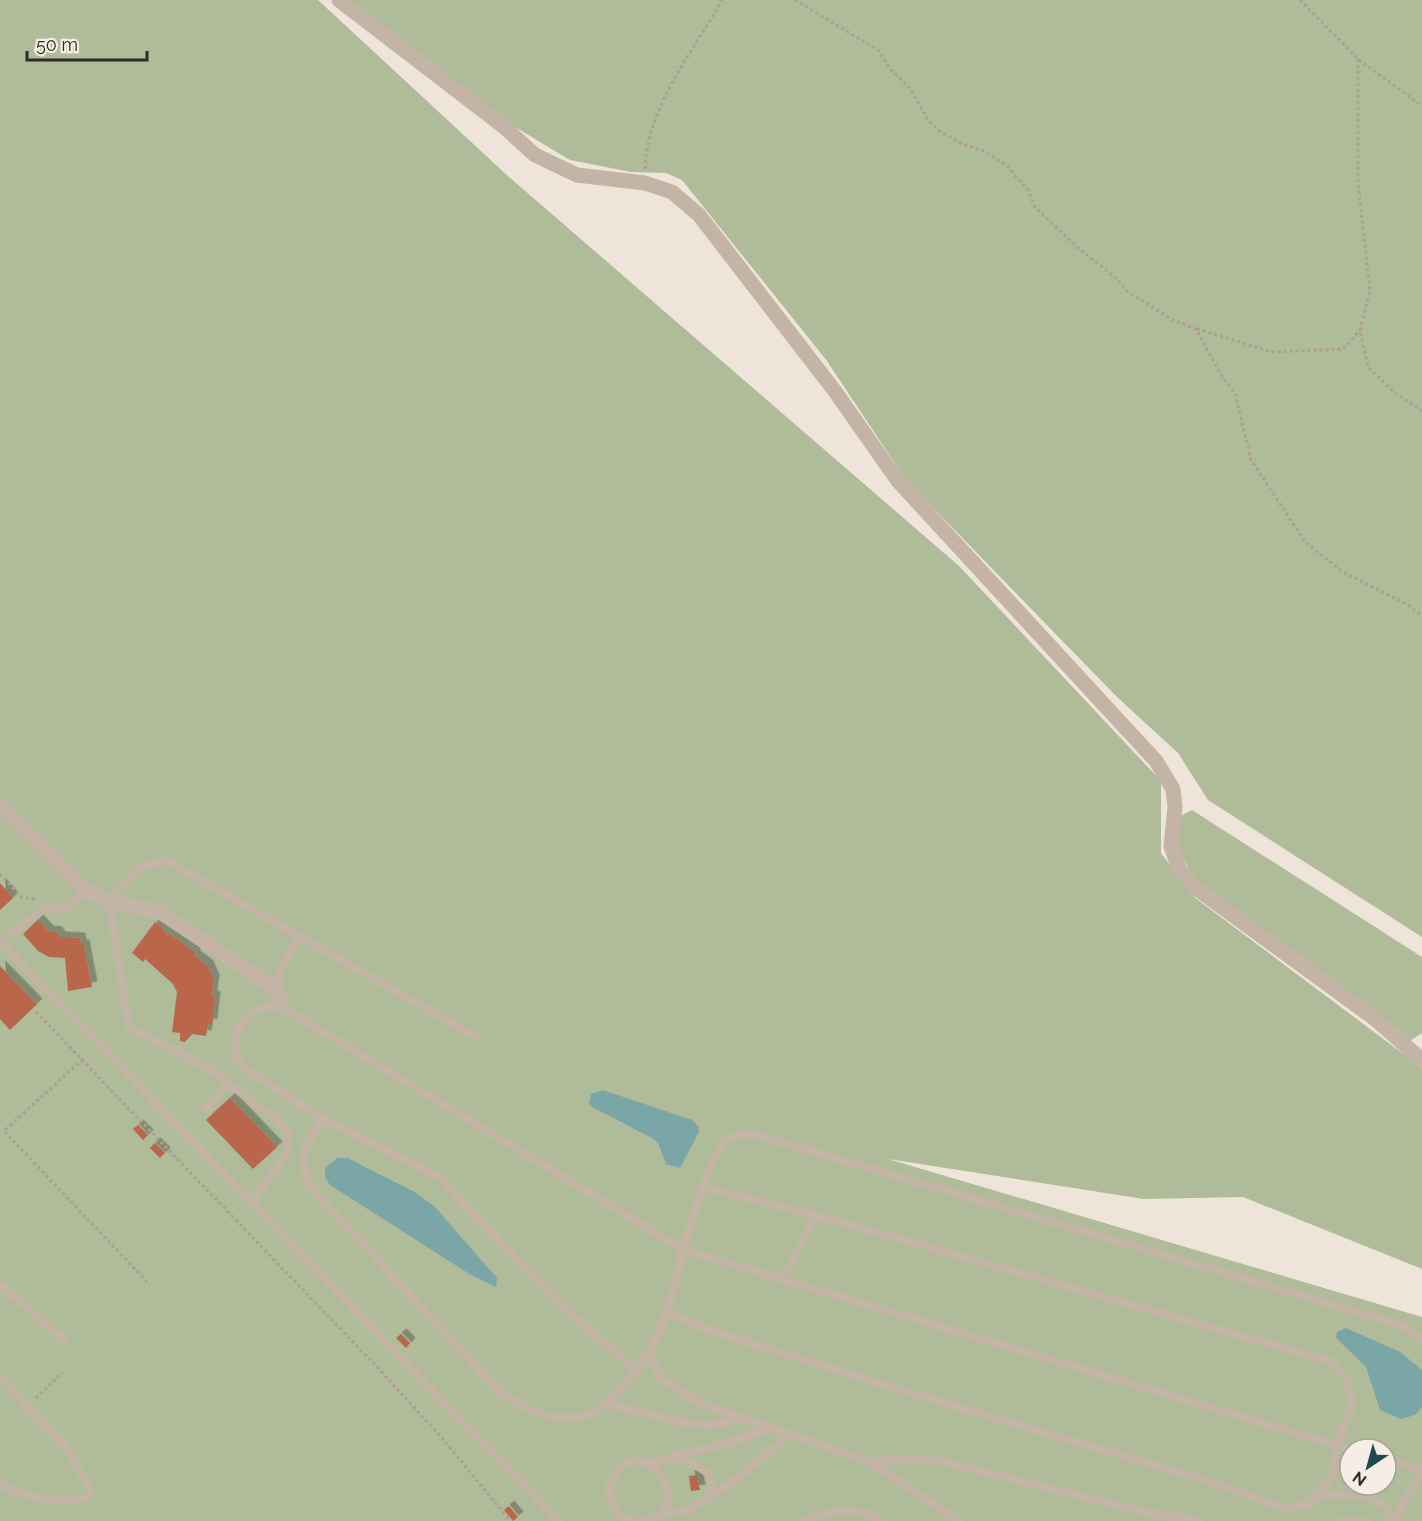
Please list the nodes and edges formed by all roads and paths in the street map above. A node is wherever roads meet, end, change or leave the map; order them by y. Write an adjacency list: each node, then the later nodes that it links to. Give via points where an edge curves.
1 (339, 0): 7 (street, via 535,155 577,175)
2 (722, 0): 7 (path, via 651,129)
3 (795, 0): 8 (path, via 878,50 910,88 928,120 941,132 1006,165 1028,190 1035,207 1127,291 1171,319)
4 (1300, 0): 5 (path)
5 (1358, 59): 6 (path); 9 (path, via 1358,182 1370,290)
6 (1422, 106)
7 (645, 183): 25 (street, via 672,192 699,215 834,390 898,481 1155,761 1173,789 1171,846 1179,869 1197,889 1375,1019)
8 (1196, 329): 9 (path, via 1272,352 1343,349); 11 (path, via 1235,393 1251,460 1306,543 1342,572 1407,604)
9 (1360, 330): 10 (path, via 1368,367 1395,393)
10 (1422, 411)
11 (1422, 616)
12 (0, 805): 14 (street)
13 (0, 874): 15 (path, via 21,897)
14 (86, 890): 16 (street); 17 (lane, via 66,910 44,908)
15 (40, 898)
16 (109, 901): 18 (lane, via 141,867 166,861); 20 (street, via 160,912); 26 (lane, via 129,1027 213,1071)
17 (12, 933)
18 (299, 936): 20 (lane, via 280,971); 23 (lane)
19 (0, 941): 32 (lane)
20 (276, 990): 21 (street)
21 (282, 1006): 28 (lane, via 258,1011 242,1024 233,1044 235,1054 238,1062 256,1077); 34 (lane)
22 (36, 1012): 24 (path)
23 (478, 1038)
24 (82, 1059): 37 (path, via 4,1131); 60 (path, via 378,1368)
25 (1422, 1060)
26 (229, 1084): 27 (lane); 29 (lane, via 290,1134)
27 (206, 1108)
28 (323, 1119): 30 (lane, via 305,1145); 42 (lane, via 438,1178 556,1300)
29 (287, 1153): 30 (lane); 32 (lane)
30 (302, 1164): 45 (lane, via 308,1184 323,1203 501,1394 553,1418 594,1413)
31 (703, 1187): 33 (lane); 34 (lane); 39 (lane, via 718,1152 729,1138 740,1133 757,1135 1401,1325)
32 (252, 1203): 61 (lane)
33 (815, 1215): 35 (lane, via 794,1259); 50 (lane, via 1333,1362 1347,1379 1352,1406)
34 (684, 1250): 35 (lane); 38 (lane)
35 (778, 1278): 50 (lane)
36 (0, 1285): 40 (lane)
37 (150, 1285)
38 (666, 1312): 41 (lane); 57 (lane, via 870,1381 1215,1483 1281,1507 1308,1505)
39 (1422, 1339)
40 (64, 1340)
41 (649, 1354): 42 (lane); 47 (lane, via 661,1379 700,1403)
42 (636, 1371): 45 (lane)
43 (63, 1372): 46 (path)
44 (0, 1378): 46 (lane)
45 (605, 1403): 47 (lane, via 689,1424 714,1425)
46 (28, 1406): 56 (lane, via 66,1446 90,1490 89,1496 71,1501 25,1497)
47 (742, 1418): 48 (lane)
48 (769, 1428): 49 (lane); 51 (lane, via 729,1443)
49 (788, 1435): 52 (lane); 58 (lane, via 746,1472)
50 (1337, 1445): 57 (lane, via 1331,1479)
51 (670, 1456): 54 (lane); 58 (lane, via 709,1474 712,1485)
52 (870, 1462): 66 (lane); 67 (lane, via 938,1461 1144,1512)
53 (1398, 1462): 55 (lane)
54 (648, 1464): 59 (lane, via 667,1483 667,1500); 62 (lane, via 638,1462 619,1469 609,1487 612,1507)
55 (1422, 1469): 70 (lane)
56 (0, 1484)
57 (1316, 1495): 70 (lane, via 1365,1495 1386,1507)
58 (708, 1498): 59 (lane, via 687,1511)
59 (658, 1515): 63 (lane)
60 (510, 1521)
61 (558, 1521)
62 (634, 1521)
63 (643, 1521)
64 (805, 1521): 65 (lane, via 846,1509)
65 (882, 1521)
66 (959, 1521)
67 (1198, 1521)
68 (1340, 1521): 69 (lane)
69 (1368, 1521)
70 (1392, 1521)

